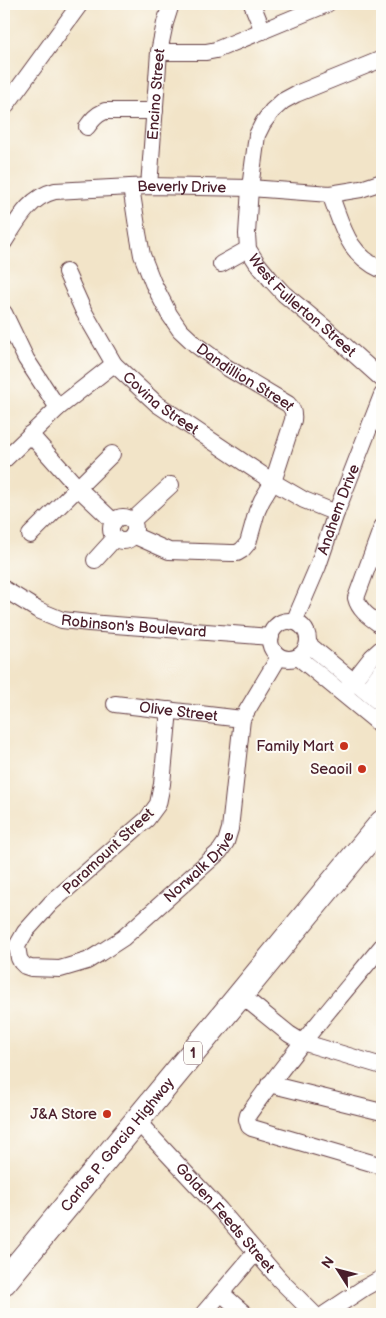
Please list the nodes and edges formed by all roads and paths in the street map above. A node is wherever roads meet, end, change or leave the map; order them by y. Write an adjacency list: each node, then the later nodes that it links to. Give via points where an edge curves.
1 (80, 4): 8 (street)
2 (171, 4): 6 (street, Encino Street)
3 (252, 4): 5 (street)
4 (327, 4): 5 (street)
5 (263, 31): 6 (street, via 216,50)
6 (159, 52): 9 (street, Encino Street)
7 (382, 59): 14 (street, West Fullerton Street, via 296,94 272,111 257,135)
8 (4, 108)
9 (155, 111): 10 (street, via 105,111); 12 (street, Encino Street)
10 (87, 127)
11 (382, 182): 15 (street, Beverly Drive)
12 (149, 186): 13 (street, Beverly Drive); 14 (street, Beverly Drive)
13 (131, 187): 16 (street, Beverly Drive, via 47,193 30,205); 29 (street, Dandillion Street, via 142,255 153,283 180,330 226,367 292,408 293,420)
14 (250, 188): 15 (street, Beverly Drive); 17 (street, West Fullerton Street)
15 (330, 194): 19 (street, via 347,239 355,251)
16 (4, 242)
17 (248, 249): 18 (street); 23 (street, West Fullerton Street, via 284,294)
18 (221, 264)
19 (382, 270)
20 (66, 272): 22 (street, via 84,312)
21 (4, 312): 25 (street, via 26,359)
22 (114, 364): 25 (street, Covina Street); 29 (street, Covina Street, via 157,404)
23 (382, 379)
24 (382, 395): 32 (street, Anahem Drive)
25 (58, 408): 26 (street, Covina Street)
26 (30, 434): 28 (street, Covina Street); 31 (street)
27 (112, 454): 31 (street)
28 (4, 460)
29 (273, 482): 32 (street, Covina Street); 34 (street, Dandillion Street, via 257,511 248,543 237,553 169,550)
30 (171, 486): 34 (street)
31 (78, 488): 35 (street); 36 (street)
32 (336, 513): 39 (street, Anahem Drive)
33 (382, 527): 40 (street, via 356,598 364,613)
34 (133, 528): 35 (street, via 128,518 123,518 118,519)
35 (115, 530): 37 (street)
36 (30, 535)
37 (96, 560)
38 (4, 589): 41 (street, Robinson's Boulevard, via 62,620)
39 (294, 622): 41 (street, via 281,623); 42 (street, via 304,628)
40 (382, 626)
41 (271, 637): 44 (street, via 271,646)
42 (308, 644): 45 (street); 47 (street)
43 (382, 648): 47 (street, via 372,657)
44 (279, 656): 45 (street, via 288,659); 52 (street, Norwalk Drive)
45 (298, 657): 48 (street)
46 (382, 670): 47 (street)
47 (360, 686): 48 (street); 50 (street)
48 (343, 694): 53 (street)
49 (115, 704): 51 (street, Olive Street)
50 (382, 705)
51 (169, 710): 52 (street, Olive Street); 55 (street, Paramount Street, via 162,784 153,812 52,903 25,932)
52 (242, 719): 55 (street, Norwalk Drive, via 230,829 220,851 122,938 87,961 60,969 31,968 21,962)
53 (380, 721)
54 (382, 823): 57 (highway, Carlos P. Garcia Highway / 1)
55 (17, 946)
56 (382, 946): 58 (street)
57 (241, 995): 58 (street); 62 (highway, Carlos P. Garcia Highway / 1)
58 (302, 1042): 59 (street); 60 (street)
59 (382, 1066)
60 (270, 1084): 61 (street); 63 (street, via 248,1115 249,1126)
61 (382, 1112)
62 (137, 1122): 64 (street, Golden Feeds Street); 66 (highway, Carlos P. Garcia Highway / 1)
63 (382, 1166)
64 (256, 1252): 67 (street); 70 (street, Golden Feeds Street)
65 (382, 1278): 71 (street)
66 (4, 1282)
67 (221, 1293): 68 (street); 69 (street)
68 (203, 1314)
69 (245, 1314)
70 (314, 1314)
71 (325, 1314)

